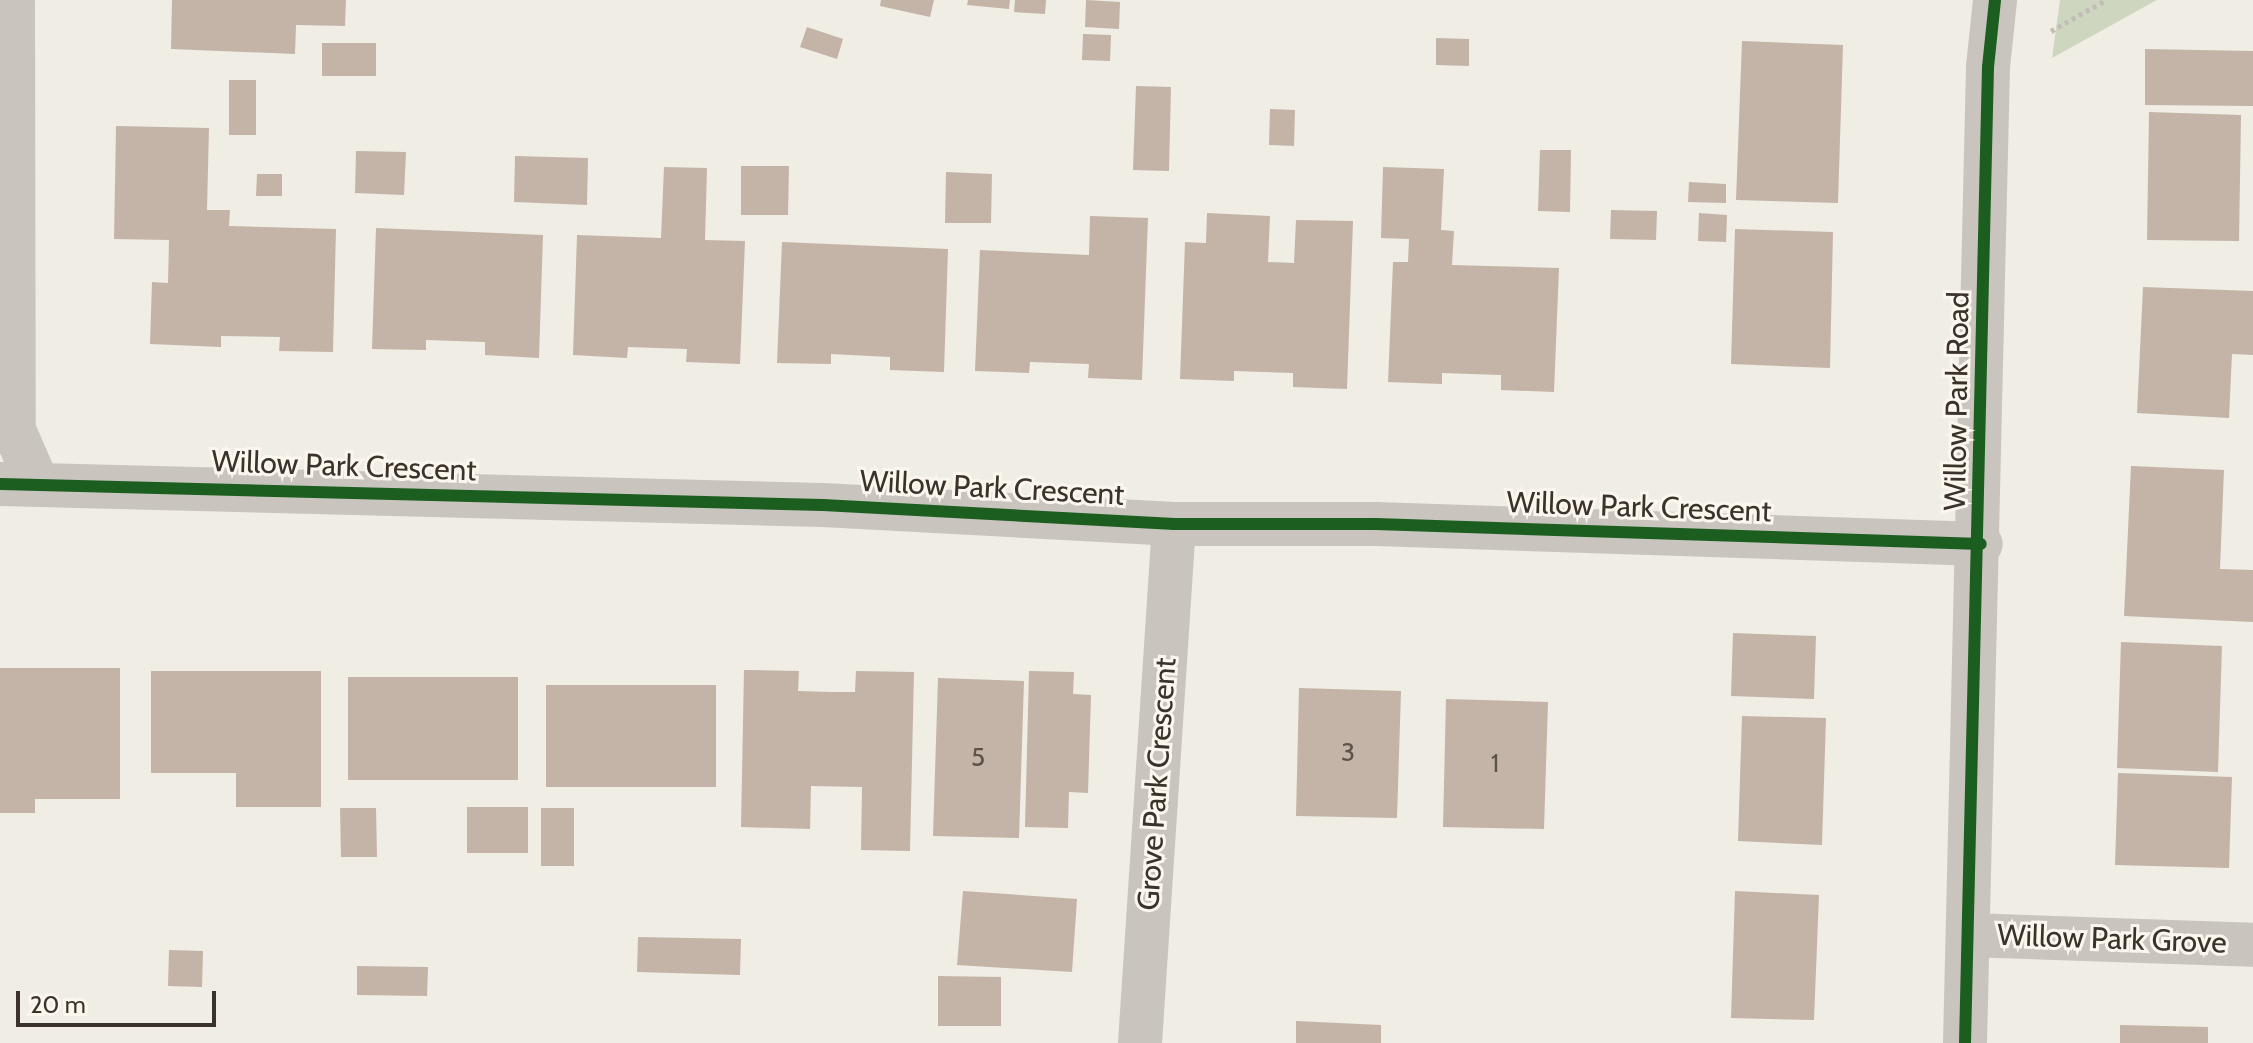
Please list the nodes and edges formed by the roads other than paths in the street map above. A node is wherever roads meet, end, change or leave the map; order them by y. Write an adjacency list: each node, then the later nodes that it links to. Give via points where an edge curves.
1 (13, 0): 3 (street, Willow Park Crescent)
2 (1995, 0): 5 (street, Willow Park Road, via 1988,67)
3 (18, 484): 4 (street, Willow Park Crescent, via 823,505)
4 (1174, 524): 5 (street, Willow Park Crescent, via 1376,524); 8 (street, Grove Park Crescent)
5 (1981, 544): 6 (street, Willow Park Road)
6 (1970, 935): 7 (street, Willow Park Grove); 9 (street, Willow Park Road)
7 (2253, 945)
8 (1140, 1043)
9 (1965, 1043)

